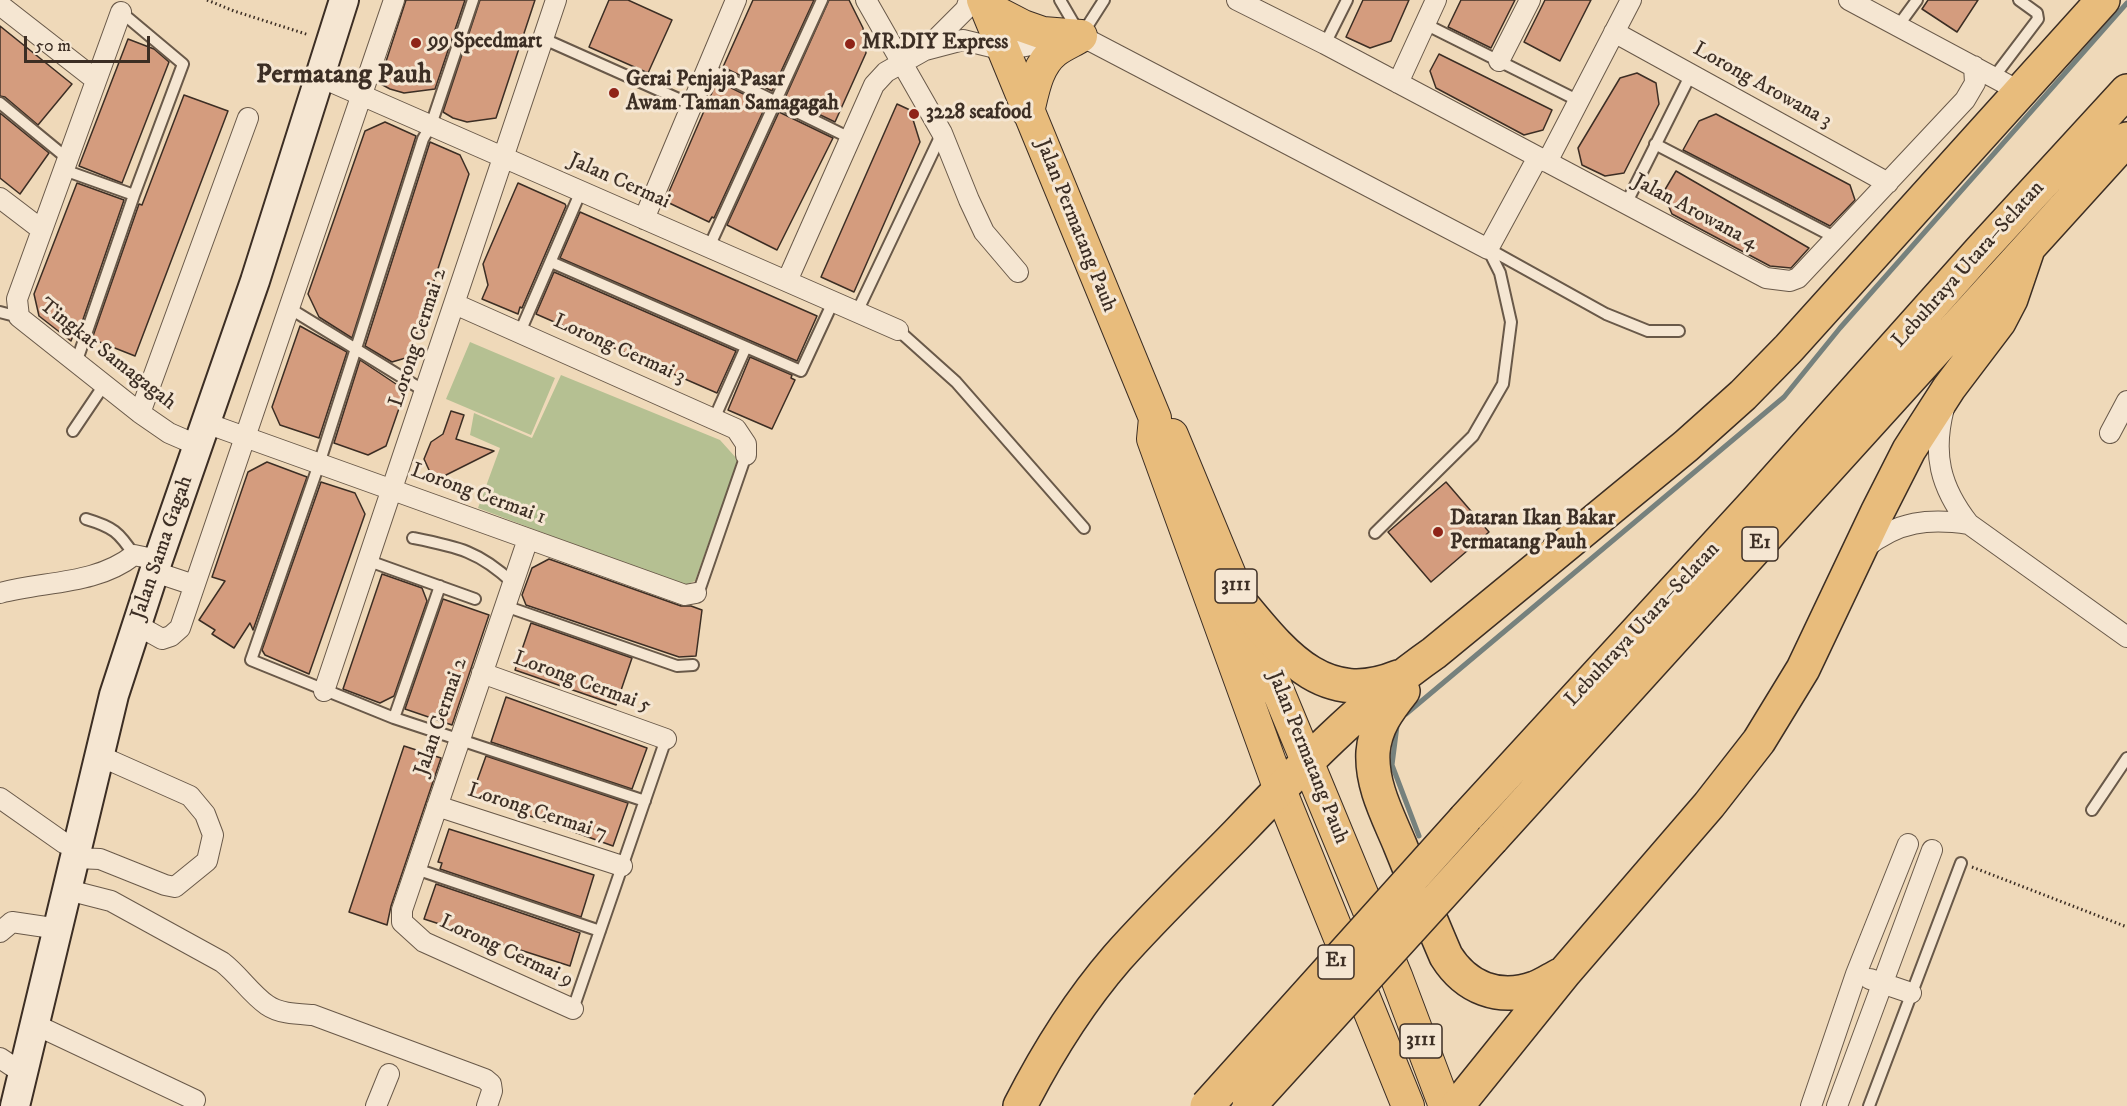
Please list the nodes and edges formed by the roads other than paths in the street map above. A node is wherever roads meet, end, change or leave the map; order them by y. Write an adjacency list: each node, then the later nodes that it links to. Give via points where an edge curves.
1 (344, 0): 35 (street, Jalan Sama Gagah)
2 (394, 0): 40 (street)
3 (473, 0): 47 (lane)
4 (556, 0): 26 (street, Lorong Cermai 2)
5 (822, 0): 42 (lane)
6 (866, 0): 30 (street)
7 (1060, 0): 25 (lane)
8 (1104, 0): 25 (lane)
9 (1237, 0): 27 (street)
10 (1347, 0): 27 (lane)
11 (1436, 0): 22 (street)
12 (1530, 0): 31 (street)
13 (1631, 0): 24 (street)
14 (1849, 0): 23 (street)
15 (1917, 0): 23 (lane)
16 (2019, 0): 38 (lane, via 2037,13 2037,19)
17 (2103, 0): 38 (highway)
18 (733, 1): 33 (street)
19 (979, 2): 25 (main road, via 1043,33); 28 (street, via 966,9); 29 (main road, Jalan Permatang Pauh / 3111)
20 (0, 5): 36 (street)
21 (121, 12): 36 (street, Tingkat Samagagah); 57 (lane, via 183,64)
22 (1425, 24): 31 (lane); 37 (street)
23 (1898, 26): 32 (street)
24 (1614, 32): 34 (street, Lorong Arowana 3); 41 (street)
25 (1081, 36): 29 (street); 45 (main road, via 1055,51 1042,65); 64 (street)
26 (544, 39): 44 (lane); 52 (street, Lorong Cermai 2)
27 (1325, 44): 37 (street, Jalan Arowana 4)
28 (925, 50): 29 (street, via 963,40); 30 (street)
29 (1004, 50): 45 (main road, Jalan Permatang Pauh / 3111)
30 (903, 61): 48 (street); 49 (street, via 874,85)
31 (1499, 61): 41 (lane)
32 (1974, 66): 38 (street); 55 (street, Jalan Arowana 4, via 1975,82 1965,100)
33 (707, 68): 42 (lane); 44 (street)
34 (1690, 74): 51 (lane); 55 (street, Lorong Arowana 3)
35 (320, 77): 40 (street, Jalan Cermai); 89 (street, Jalan Sama Gagah)
36 (96, 80): 54 (street, Tingkat Samagagah)
37 (1398, 83): 53 (street, Jalan Arowana 4)
38 (2008, 84): 113 (highway, via 1789,348 1743,395)
39 (2127, 91): 154 (highway, Lebuhraya Utara–Selatan / E1, bridge)
40 (362, 95): 47 (street, Jalan Cermai); 71 (street)
41 (1579, 101): 53 (street)
42 (776, 102): 49 (lane); 63 (lane)
43 (0, 103): 54 (lane)
44 (692, 105): 60 (street)
45 (1028, 112): 85 (main road, Jalan Permatang Pauh / 3111)
46 (248, 118): 84 (street)
47 (431, 125): 52 (street, Jalan Cermai); 78 (lane, via 423,139)
48 (942, 133): 67 (street, via 984,232); 72 (lane)
49 (850, 138): 68 (street)
50 (2127, 139): 65 (highway, Lebuhraya Utara–Selatan / E1)
51 (1655, 144): 59 (lane); 62 (lane)
52 (504, 157): 56 (street, Jalan Cermai); 70 (street, Lorong Cermai 2)
53 (1542, 160): 59 (street, Jalan Arowana 4); 64 (street)
54 (66, 164): 57 (lane); 61 (street, Tingkat Samagagah)
55 (1888, 183): 62 (street, Jalan Arowana 4)
56 (581, 191): 60 (street, Jalan Cermai); 66 (lane)
57 (134, 195): 79 (lane)
58 (0, 198): 61 (street)
59 (1626, 204): 62 (street, Jalan Arowana 4, via 1766,278 1798,278)
60 (644, 219): 63 (street, Jalan Cermai)
61 (42, 230): 73 (street, Tingkat Samagagah)
62 (1836, 238)
63 (709, 247): 68 (street, Jalan Cermai)
64 (1488, 249): 75 (lane, via 1606,314 1648,331); 97 (lane, via 1500,273 1511,322 1503,384 1473,436)
65 (2028, 249): 81 (highway, via 1999,322); 155 (highway, Lebuhraya Utara–Selatan / E1, bridge)
66 (550, 262): 76 (lane); 77 (lane)
67 (1018, 272)
68 (787, 281): 69 (street, Jalan Cermai)
69 (833, 302): 72 (street, Jalan Cermai); 77 (lane, via 801,371)
70 (455, 304): 76 (street, Lorong Cermai 3); 82 (street, Lorong Cermai 2)
71 (289, 308): 78 (lane); 90 (street)
72 (857, 312): 74 (street, Jalan Cermai)
73 (9, 315): 79 (street, Tingkat Samagagah)
74 (898, 330): 96 (lane, via 956,382)
75 (1679, 331)
76 (520, 333): 86 (street, Lorong Cermai 3)
77 (746, 347): 86 (lane)
78 (356, 348): 82 (lane); 92 (lane)
79 (76, 363): 80 (street, Tingkat Samagagah)
80 (104, 385): 84 (street, Tingkat Samagagah); 87 (lane)
81 (1949, 388): 95 (street, via 1939,433 1941,474 1956,508); 100 (highway, via 1909,450)
82 (426, 392): 93 (street, Lorong Cermai 2)
83 (2127, 401): 88 (street)
84 (140, 413): 89 (street, Tingkat Samagagah, via 169,433)
85 (1155, 418): 110 (main road, Jalan Permatang Pauh / 3111, via 1170,430); 124 (main road, Jalan Permatang Pauh / 3111, via 1153,439)
86 (714, 419): 91 (street, Lorong Cermai 3, via 736,429 746,444)
87 (72, 430)
88 (2110, 433)
89 (203, 434): 90 (street, Lorong Cermai 1); 102 (street, Jalan Sama Gagah)
90 (245, 437): 92 (street, Lorong Cermai 1); 104 (street)
91 (746, 454): 107 (lane)
92 (319, 464): 93 (street, Lorong Cermai 1); 117 (lane, via 251,660)
93 (393, 490): 99 (street, Lorong Cermai 1); 101 (street, Lorong Cermai 2)
94 (86, 519): 102 (lane, via 121,535)
95 (1969, 524): 100 (street, via 1941,520 1902,527); 112 (street)
96 (1084, 528)
97 (1376, 532)
98 (413, 538): 103 (lane, via 458,547 493,564)
99 (528, 539): 103 (street, Jalan Cermai 2); 107 (street, Lorong Cermai 1, via 686,596)
100 (1859, 553): 140 (highway, via 1803,669 1760,741)
101 (369, 561): 105 (lane); 117 (street, Lorong Cermai 2)
102 (149, 562): 104 (street); 106 (street, via 122,564 82,578); 111 (street, Jalan Sama Gagah)
103 (513, 583): 109 (street, Jalan Cermai 2)
104 (194, 585): 111 (street, via 180,628 171,636 162,639)
105 (440, 586): 108 (lane); 118 (lane)
106 (0, 593)
107 (696, 593)
108 (475, 599)
109 (505, 606): 114 (lane, via 677,666); 115 (street, Jalan Cermai 2)
110 (1245, 608): 116 (highway, via 1287,654 1325,681 1365,687); 123 (main road, Jalan Permatang Pauh / 3111)
111 (137, 625): 121 (street, Jalan Sama Gagah, via 114,695)
112 (2127, 637)
113 (1434, 653): 116 (highway); 140 (highway, via 1384,717 1373,753 1376,783 1419,891 1446,956 1475,986 1504,993 1520,992)
114 (693, 665)
115 (482, 673): 119 (street, Jalan Cermai 2); 120 (street, Lorong Cermai 5)
116 (1401, 676): 123 (highway)
117 (324, 691): 118 (lane)
118 (394, 718): 119 (lane)
119 (460, 739): 126 (lane); 127 (street, Jalan Cermai 2)
120 (666, 739): 126 (lane)
121 (100, 756): 131 (street, Jalan Sama Gagah); 131 (street, via 190,796 205,814 213,835 207,861 175,887)
122 (2127, 758): 128 (lane)
123 (1308, 761): 124 (highway); 157 (main road, Jalan Permatang Pauh / 3111)
124 (1280, 790): 153 (highway, via 1116,959 1059,1039); 156 (main road, Jalan Permatang Pauh / 3111)
125 (0, 798): 131 (street)
126 (645, 801): 133 (lane)
127 (437, 806): 133 (street, Lorong Cermai 7); 134 (street, Jalan Cermai 2)
128 (2092, 810)
129 (1908, 844): 141 (street)
130 (1932, 850): 142 (street)
131 (77, 853): 135 (street, Jalan Sama Gagah)
132 (1960, 863): 143 (lane)
133 (622, 866): 138 (lane)
134 (416, 869): 136 (street, Jalan Cermai 2); 138 (lane)
135 (68, 890): 137 (street, Jalan Sama Gagah); 152 (street, via 111,901 212,956 234,971 268,1006 291,1014 313,1015 484,1079 491,1084 492,1091)
136 (402, 910): 144 (street, Lorong Cermai 9, via 402,922 424,942)
137 (59, 929): 139 (street, via 12,921); 145 (street, Jalan Sama Gagah)
138 (600, 931): 144 (lane)
139 (0, 932)
140 (1564, 972): 146 (highway)
141 (1856, 974): 142 (street); 160 (street)
142 (1882, 983): 143 (street); 161 (street)
143 (1911, 993): 162 (lane)
144 (573, 1009)
145 (36, 1025): 147 (street, Jalan Sama Gagah); 149 (street)
146 (1513, 1037): 158 (highway); 159 (highway)
147 (12, 1064): 151 (street, Jalan Sama Gagah)
148 (389, 1074): 150 (street)
149 (195, 1100)
150 (382, 1104)
151 (15, 1106)
152 (487, 1106)
153 (1020, 1106)
154 (1208, 1106)
155 (1249, 1106)
156 (1408, 1106)
157 (1446, 1106)
158 (1457, 1106)
159 (1486, 1106)
160 (1811, 1106)
161 (1837, 1106)
162 (1869, 1106)

